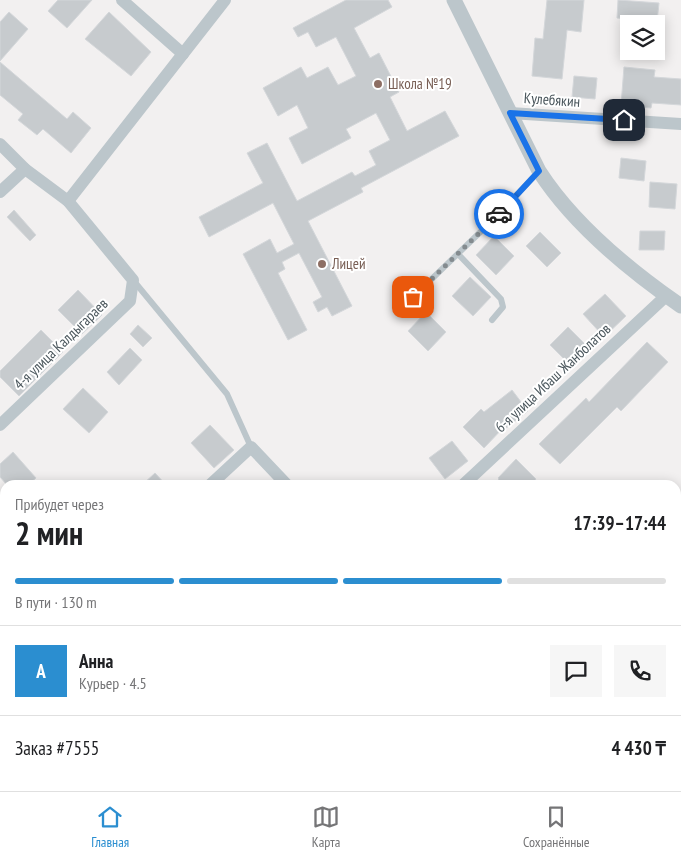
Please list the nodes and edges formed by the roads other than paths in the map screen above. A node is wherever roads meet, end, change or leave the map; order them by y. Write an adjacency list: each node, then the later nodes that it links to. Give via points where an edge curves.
1 (122, 0): 4 (street)
2 (225, 0): 4 (street)
3 (454, 0): 5 (street)
4 (183, 54): 11 (street)
5 (510, 113): 6 (street, Кулебякин); 9 (street)
6 (681, 124)
7 (0, 144): 8 (street)
8 (25, 169): 10 (street); 11 (street)
9 (539, 171): 12 (lane); 14 (street, via 555,196 585,228)
10 (0, 192)
11 (68, 201): 13 (street)
12 (458, 254): 15 (lane); 17 (lane, via 501,299 503,306)
13 (133, 280): 18 (street, 4-я улица Калдыгараев, via 130,300); 19 (lane, via 227,394)
14 (666, 296): 16 (street); 22 (street, 6-я улица Ибаш Жанболатов)
15 (413, 297)
16 (680, 305)
17 (492, 320)
18 (0, 425)
19 (251, 447): 20 (street); 21 (street)
20 (215, 480)
21 (282, 480)
22 (468, 480)

